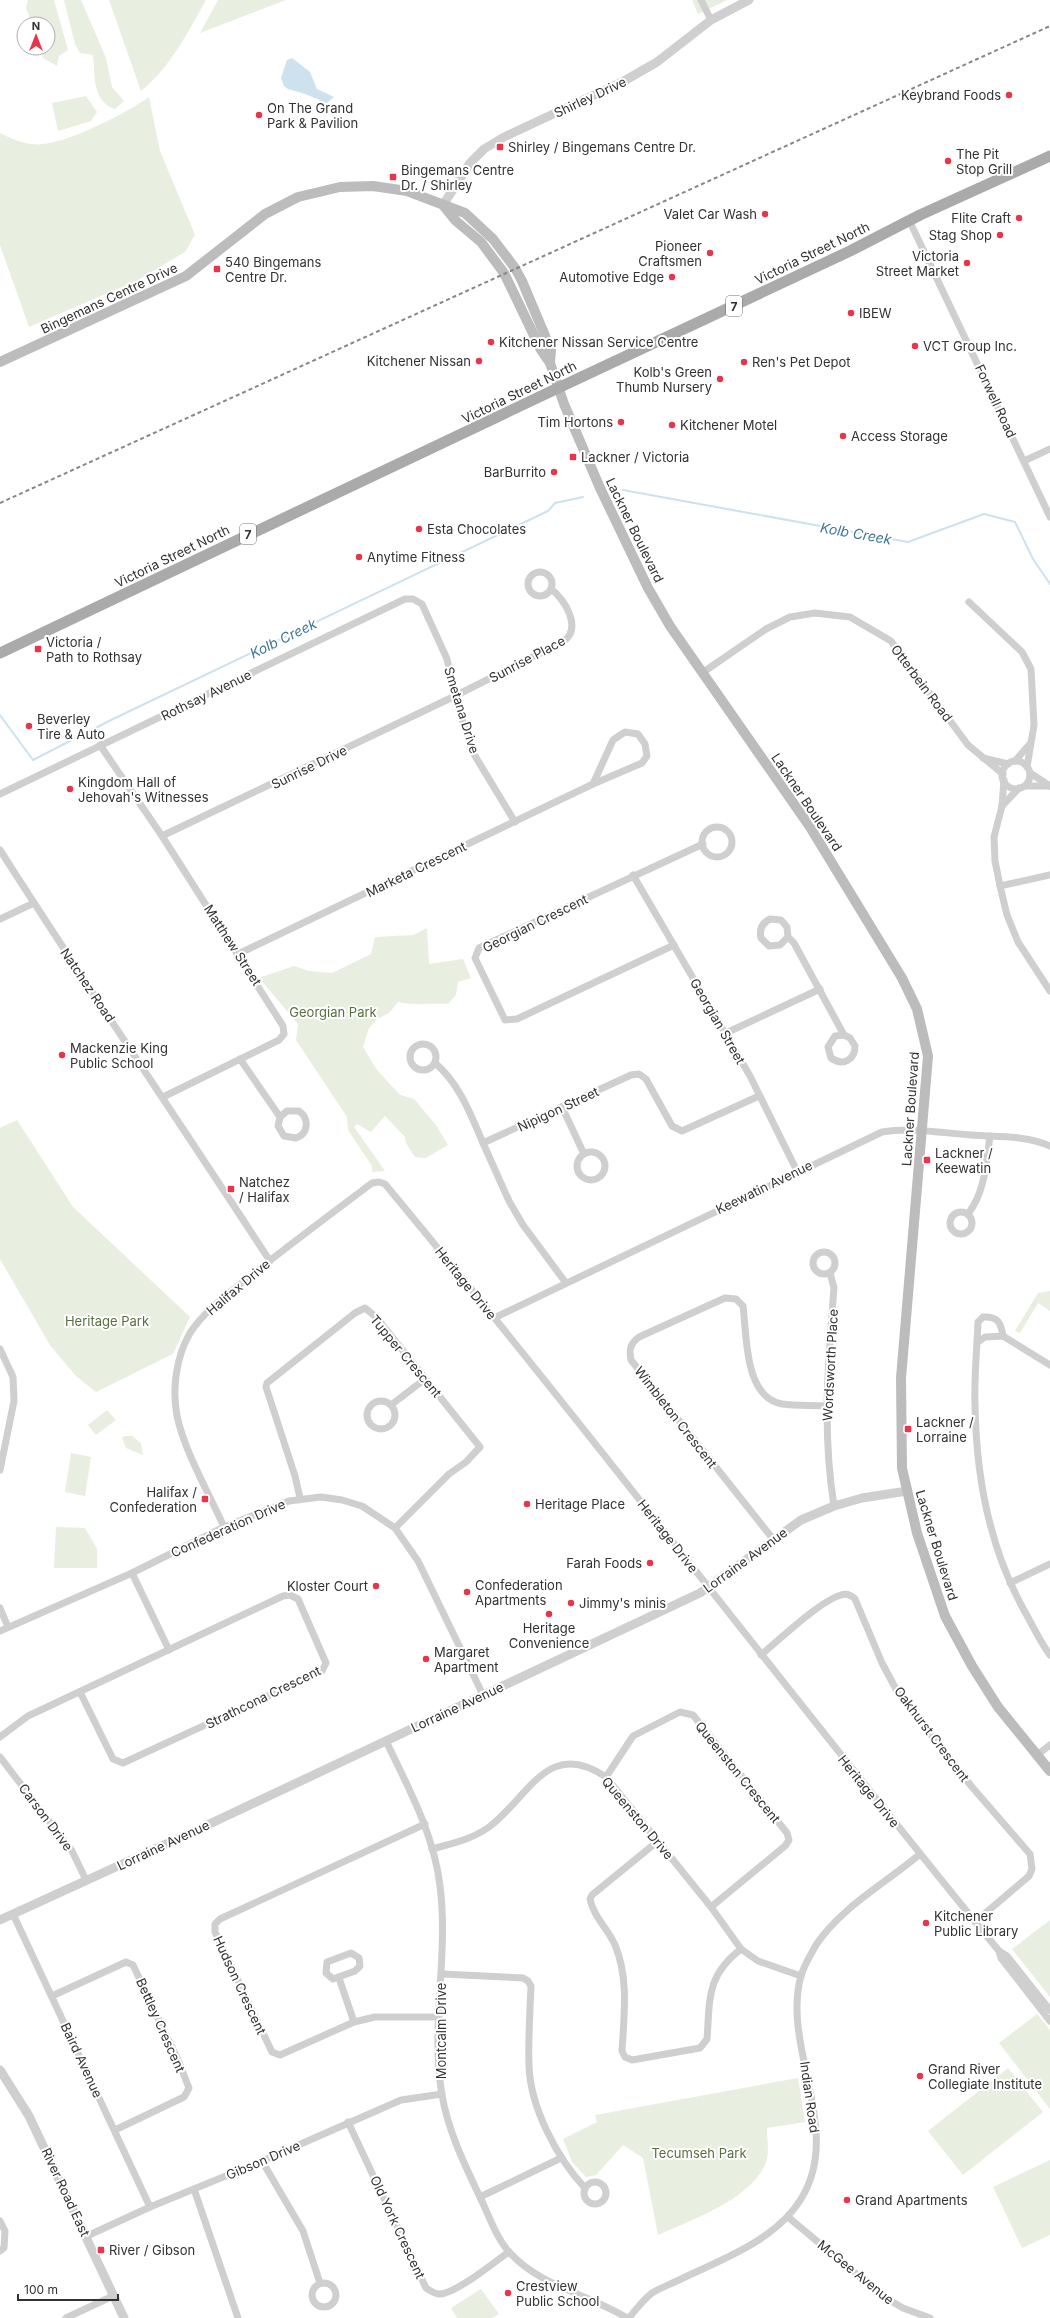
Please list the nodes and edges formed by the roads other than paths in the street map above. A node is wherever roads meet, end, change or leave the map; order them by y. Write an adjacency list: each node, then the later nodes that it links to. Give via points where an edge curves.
1 (701, 0): 3 (street)
2 (749, 0): 3 (street, Shirley Drive)
3 (711, 20): 5 (street, Shirley Drive, via 657,62 624,81 504,137 484,149 470,163)
4 (1050, 156): 6 (main road, Victoria Street North / 7)
5 (443, 205): 7 (main road, Bingemans Centre Drive, via 408,191 373,186 340,187 298,197 265,214 186,276); 8 (main road, Bingemans Centre Drive, via 465,213 493,239 515,268 551,350 550,363)
6 (909, 220): 8 (main road, Victoria Street North / 7, via 850,251); 10 (street, Forwell Road)
7 (0, 362)
8 (558, 388): 15 (main road, Victoria Street North / 7); 16 (main road, Lackner Boulevard, via 600,488 648,588)
9 (1050, 449): 10 (street)
10 (1024, 461): 11 (street, Forwell Road)
11 (1050, 517)
12 (551, 589): 17 (street, Sunrise Place, via 558,594 573,624 569,637)
13 (413, 599): 17 (street, Smetana Drive, via 422,604 447,658); 18 (street, Rothsay Avenue, via 405,599)
14 (969, 602): 19 (street, via 1022,652 1031,669 1034,725)
15 (0, 654)
16 (702, 673): 20 (street, Otterbein Road, via 766,629 790,617 815,613 850,617 891,641 968,745); 52 (main road, Lackner Boulevard, via 810,827 902,978 918,1009 928,1056)
17 (455, 696): 30 (street, Smetana Drive, via 472,751); 31 (street, Sunrise Drive)
18 (100, 745): 28 (street, Rothsay Avenue); 31 (street, Matthew Street)
19 (1029, 745): 21 (street); 23 (street)
20 (983, 758): 22 (street, Otterbein Road); 24 (street, Otterbein Road)
21 (1015, 761): 22 (street); 23 (street, Otterbein Road)
22 (1008, 764): 24 (street)
23 (1028, 770): 26 (street, Otterbein Road); 27 (street)
24 (1004, 777): 27 (street, Otterbein Road, via 1010,787); 29 (street)
25 (593, 784): 25 (street, Marketa Crescent, via 642,763 647,756 645,744 638,734 625,732 613,740); 30 (street, Marketa Crescent)
26 (1050, 786): 27 (street, Otterbein Road)
27 (1022, 787): 29 (street)
28 (0, 794)
29 (1002, 806): 36 (street, via 994,837)
30 (514, 822): 41 (street, Marketa Crescent)
31 (162, 836): 41 (street, Matthew Street)
32 (703, 844): 32 (street, via 707,853 718,857 728,852 732,843 727,831 717,828 708,831); 34 (street)
33 (0, 850): 37 (street, Natchez Road)
34 (633, 875): 40 (street, Georgian Street); 40 (street, Georgian Crescent, via 480,948 475,958 505,1020 517,1019)
35 (1050, 875): 36 (street)
36 (1000, 886): 43 (street, via 1007,915 1018,942)
37 (34, 903): 38 (street); 49 (street, Natchez Road)
38 (0, 919)
39 (788, 937): 39 (street, via 787,927 777,919 766,921 760,930 762,938 769,946 780,945); 42 (street)
40 (674, 945): 44 (street, Georgian Street)
41 (238, 954): 46 (street, Matthew Street, via 271,1004 283,1026 284,1034 279,1040)
42 (820, 989): 44 (street); 45 (street)
43 (1050, 991)
44 (724, 1034): 48 (street, Georgian Street)
45 (844, 1035)
46 (240, 1059): 49 (street, Matthew Street); 51 (street)
47 (435, 1063): 54 (street, via 445,1071 468,1108)
48 (759, 1096): 50 (street, Nipigon Street, via 682,1131 672,1126 646,1079 639,1074 631,1075); 57 (street, Georgian Street)
49 (163, 1097): 60 (street, Natchez Road)
50 (562, 1108): 54 (street, Nipigon Street); 56 (street)
51 (280, 1117): 51 (street, via 278,1126 284,1136 296,1138 304,1134 307,1128 306,1121 299,1111 287,1111)
52 (922, 1131): 53 (street, Keewatin Avenue); 57 (street, Keewatin Avenue, via 882,1132); 72 (main road, Lackner Boulevard, via 901,1378 902,1468)
53 (990, 1136): 55 (street, Keewatin Avenue, via 1026,1139); 59 (street, via 983,1183 977,1202)
54 (483, 1143): 62 (street, via 509,1201 523,1225)
55 (1050, 1146)
56 (584, 1154)
57 (797, 1171): 62 (street, Keewatin Avenue)
58 (379, 1182): 60 (street, Halifax Drive, via 372,1182); 63 (street, Heritage Drive, via 385,1184)
59 (968, 1214)
60 (270, 1261): 75 (street, Halifax Drive, via 208,1311 191,1333 178,1365 175,1400 181,1433)
61 (830, 1273): 70 (street, Wordsworth Place, via 834,1288)
62 (566, 1283): 63 (street, Keewatin Avenue)
63 (494, 1318): 81 (street, Heritage Drive, via 573,1414)
64 (1003, 1336): 65 (street, via 986,1337); 65 (street, via 998,1319 992,1316 983,1317 978,1322); 67 (street)
65 (978, 1342): 80 (street, via 975,1404 983,1499)
66 (0, 1349): 71 (street, via 13,1377 14,1401)
67 (1050, 1365)
68 (425, 1379): 69 (street); 73 (street, Tupper Crescent, via 366,1308 354,1313 269,1378 266,1387); 76 (street, Tupper Crescent, via 480,1447)
69 (391, 1405): 69 (street, via 382,1401 374,1403 367,1411 370,1424 382,1429 391,1425 395,1414)
70 (826, 1406): 74 (street, Wordsworth Place, via 829,1476); 77 (street, Wimbleton Crescent, via 783,1404 762,1394 752,1373 743,1306 736,1299 725,1298 632,1343 629,1351 631,1360)
71 (0, 1470)
72 (907, 1491): 74 (street, Lorraine Avenue, via 862,1498); 93 (main road, Lackner Boulevard, via 930,1575 945,1616 998,1707)
73 (300, 1498): 75 (street, Confederation Drive); 76 (street, Confederation Drive, via 321,1497 362,1506)
74 (834, 1506): 77 (street, Lorraine Avenue, via 801,1520)
75 (224, 1528): 79 (street, Confederation Drive)
76 (395, 1528): 89 (street, Confederation Drive, via 418,1561)
77 (773, 1539): 81 (street, Lorraine Avenue)
78 (1050, 1564): 80 (street)
79 (132, 1573): 83 (street, Confederation Drive); 85 (street)
80 (1010, 1584): 86 (street)
81 (708, 1588): 87 (street, Heritage Drive); 89 (street, Lorraine Avenue)
82 (0, 1608): 83 (street)
83 (8, 1627): 84 (street, Confederation Drive)
84 (0, 1631)
85 (169, 1650): 88 (street, Strathcona Crescent); 88 (street, Strathcona Crescent, via 282,1596 290,1595 298,1599 326,1663 322,1671 123,1763 113,1759)
86 (1050, 1654)
87 (761, 1655): 100 (street, Heritage Drive); 105 (street, Oakhurst Crescent, via 825,1603 842,1594 849,1594 855,1599 882,1663 898,1693 972,1787 1030,1854 1032,1869 1029,1876)
88 (80, 1692): 90 (street, Strathcona Crescent, via 28,1716)
89 (483, 1694): 91 (street, Lorraine Avenue)
90 (0, 1737)
91 (386, 1741): 97 (street, Montcalm Drive); 101 (street, Lorraine Avenue)
92 (1050, 1745): 93 (street)
93 (1037, 1755): 95 (main road, Lackner Boulevard)
94 (0, 1758): 101 (street, Carson Drive, via 72,1851)
95 (1050, 1772)
96 (606, 1777): 98 (street, Queenston Drive); 99 (street, Queenston Drive, via 584,1766 563,1764 552,1767 538,1777 494,1824 466,1840); 102 (street, Queenston Crescent, via 633,1736 680,1712 693,1715 787,1833 789,1840)
97 (425, 1824): 99 (street, Montcalm Drive); 115 (street, Hudson Crescent, via 220,1919 215,1924 215,1932 272,2052 276,2055)
98 (658, 1841): 102 (street, Queenston Drive); 106 (street, via 592,1894 590,1899 615,1945 623,1970 625,1988 622,2051 625,2058 632,2060 700,2048 705,2044 714,1981 723,1964)
99 (432, 1849): 107 (street, Montcalm Drive, via 440,1884)
100 (920, 1854): 105 (street, Heritage Drive); 108 (street, Indian Road, via 846,1912 829,1929 816,1945)
101 (86, 1880): 103 (street, Lorraine Avenue)
102 (711, 1907): 106 (street, Queenston Drive)
103 (12, 1914): 104 (street, Lorraine Avenue); 110 (street, Baird Avenue)
104 (0, 1920)
105 (975, 1922): 111 (street, Heritage Drive, via 999,1951 1007,1956)
106 (741, 1948): 108 (street, Queenston Drive, via 758,1961)
107 (442, 1974): 113 (street, Montcalm Drive); 120 (street, via 528,1980 531,1986 529,2066 533,2090)
108 (801, 1976): 126 (street, Indian Road, via 798,2019 816,2128 816,2152 812,2178 801,2200)
109 (339, 1978): 109 (street, via 360,1966 360,1958 356,1954 351,1952 327,1962 326,1972 333,1979); 115 (street)
110 (52, 1996): 119 (street, Baird Avenue); 119 (street, Bettley Crescent, via 126,1962 133,1965 142,1983 189,2088 184,2097)
111 (1041, 2004): 112 (street, Heritage Drive); 114 (street, Heritage Drive)
112 (1050, 2010)
113 (439, 2018): 115 (street, Hudson Crescent, via 375,2017); 117 (street, Montcalm Drive)
114 (1050, 2021)
115 (354, 2022)
116 (0, 2070): 128 (street, River Road East, via 29,2116)
117 (442, 2094): 118 (street, Gibson Drive, via 401,2100); 124 (street, Montcalm Drive, via 458,2152)
118 (348, 2122): 121 (street, Gibson Drive); 130 (street, Old York Crescent, via 426,2288 441,2294 464,2284)
119 (115, 2130): 125 (street, Baird Avenue)
120 (561, 2158): 122 (street); 124 (street)
121 (262, 2161): 123 (street, Gibson Drive); 131 (street, via 303,2231)
122 (585, 2188)
123 (194, 2189): 125 (street, Gibson Drive); 135 (street)
124 (480, 2197): 130 (street, Montcalm Drive)
125 (150, 2207): 128 (street, Gibson Drive)
126 (788, 2216): 136 (street, Indian Road, via 754,2243 652,2293); 137 (street, McGee Avenue, via 884,2298)
127 (0, 2221): 129 (street, via 6,2240 4,2248)
128 (86, 2236): 132 (street, River Road East)
129 (0, 2251)
130 (509, 2252): 136 (street, Montcalm Drive, via 527,2268 550,2282 596,2301)
131 (320, 2283)
132 (113, 2296): 133 (street); 134 (street, River Road East)
133 (66, 2318)
134 (124, 2318)
135 (238, 2318)
136 (628, 2318)
137 (930, 2318)

